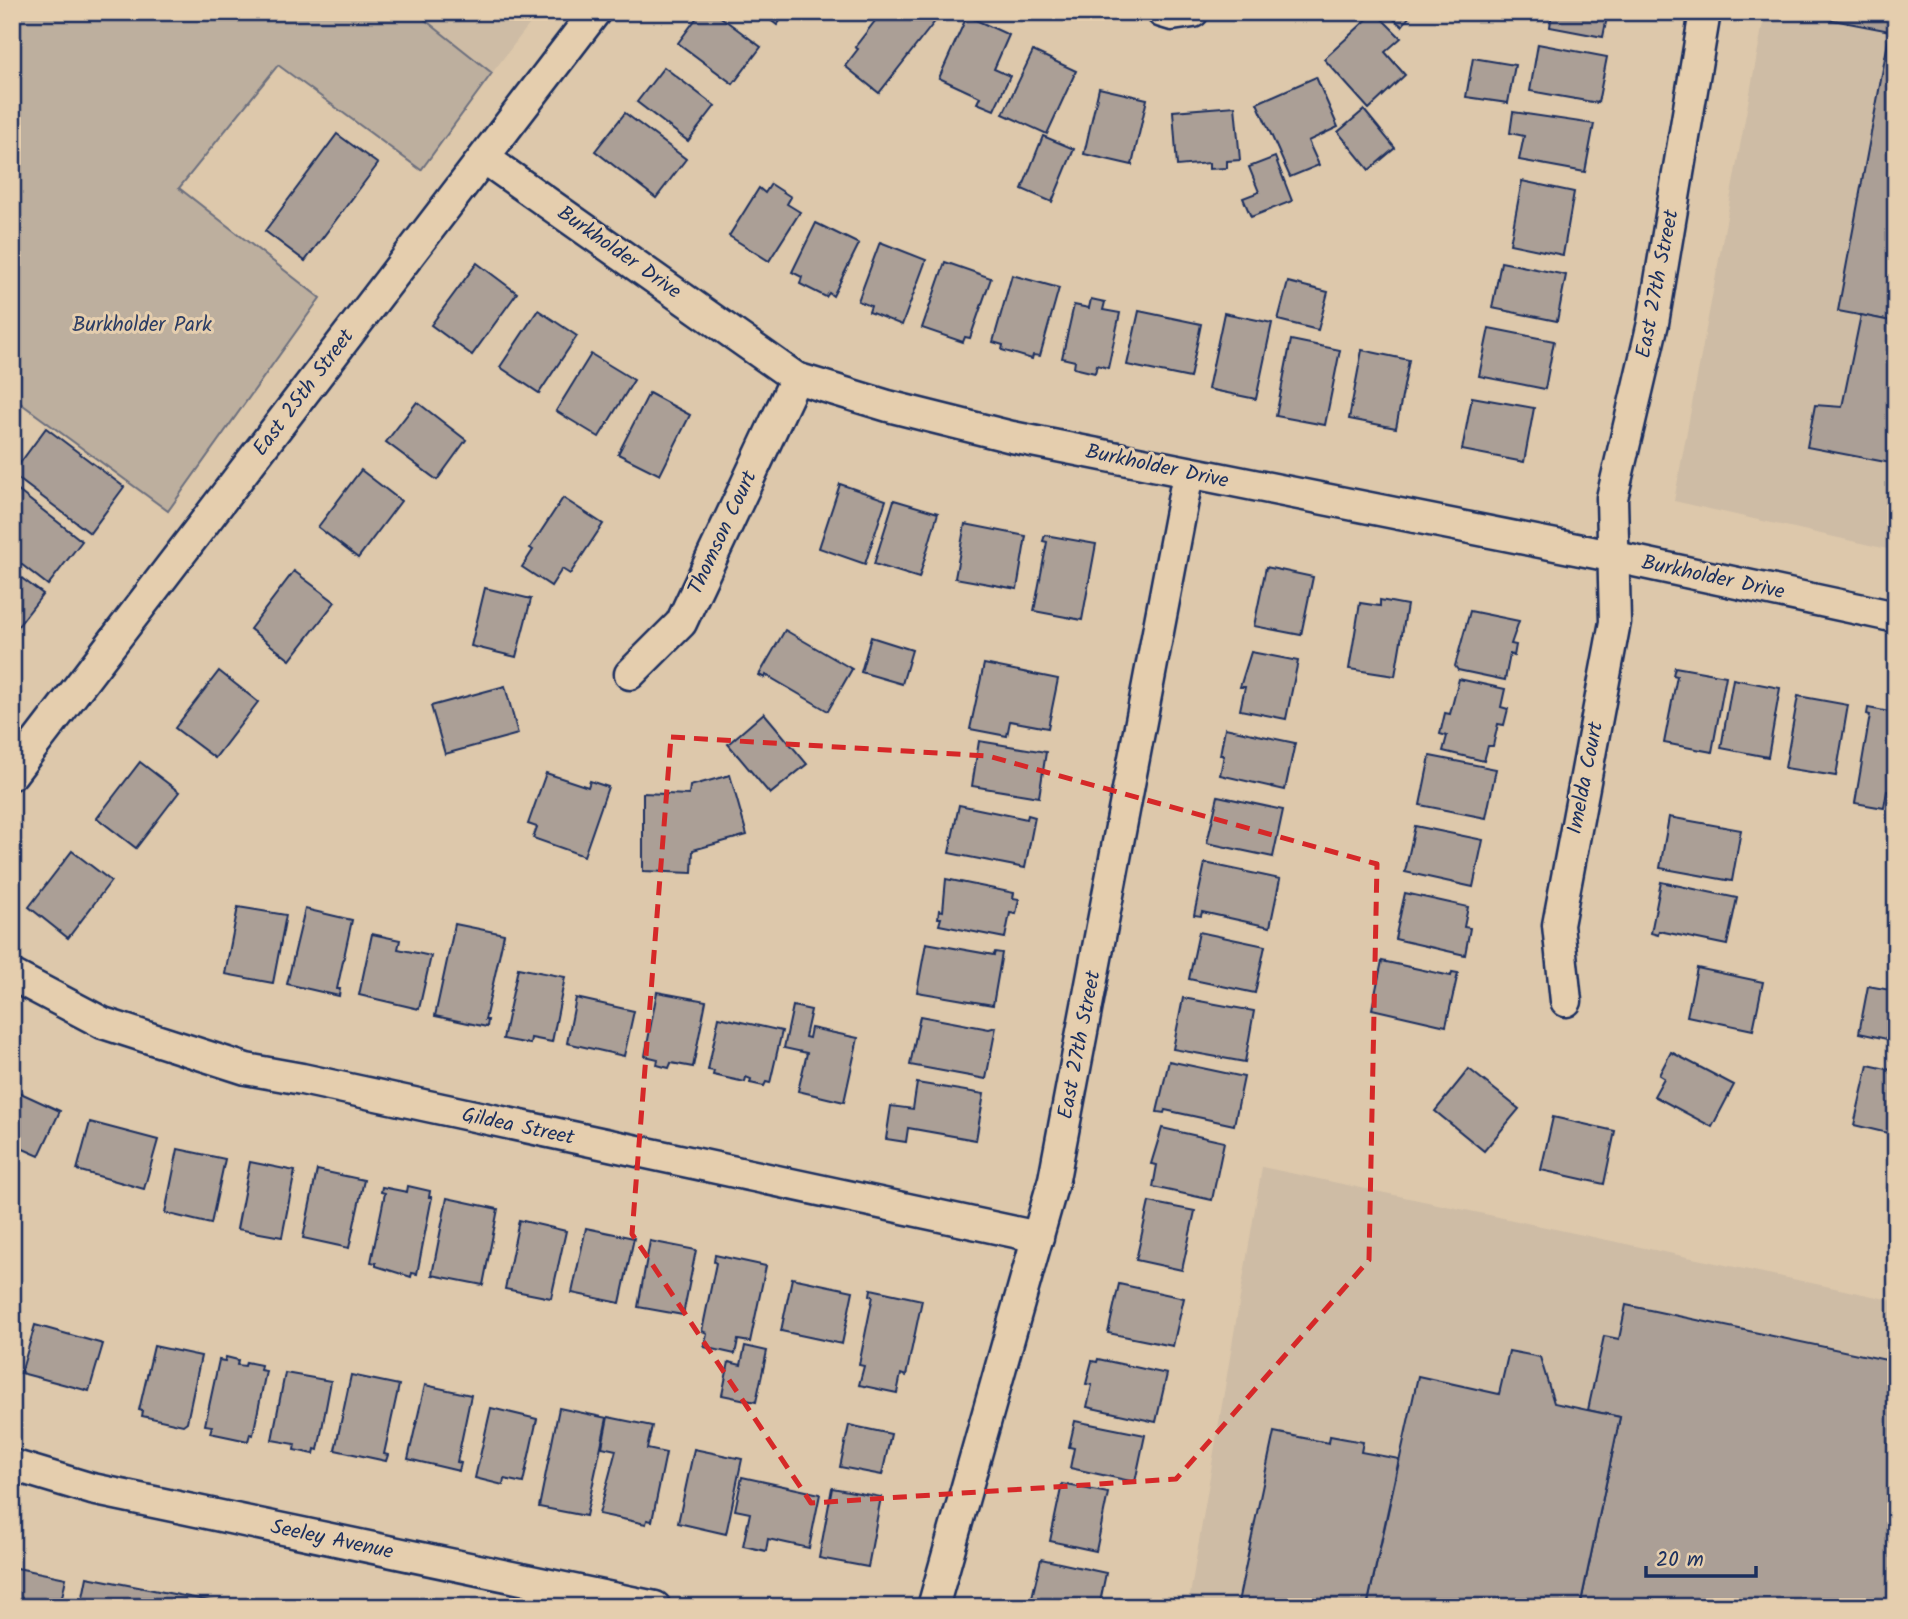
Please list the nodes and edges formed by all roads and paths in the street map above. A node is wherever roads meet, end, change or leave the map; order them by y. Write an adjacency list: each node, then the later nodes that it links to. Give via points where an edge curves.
1 (595, 12): 5 (street, East 25th Street)
2 (1163, 12): 3 (street)
3 (1193, 12)
4 (1705, 12): 8 (street, East 27th Street, via 1653,323 1612,498)
5 (484, 158): 6 (street, Burkholder Drive); 11 (street, East 25th Street)
6 (796, 378): 7 (street, Burkholder Drive, via 887,407); 10 (street, Thomson Court, via 681,623)
7 (1188, 474): 8 (street, Burkholder Drive); 14 (street, East 27th Street, via 1054,1179)
8 (1611, 556): 9 (street, Burkholder Drive); 13 (street, Imelda Court, via 1615,622 1558,925)
9 (1896, 617)
10 (630, 674)
11 (12, 774)
12 (12, 975): 14 (street, Gildea Street, via 103,1023 265,1074)
13 (1566, 1001)
14 (1038, 1237): 17 (street, East 27th Street)
15 (12, 1465): 16 (street, Seeley Avenue, via 92,1489)
16 (654, 1607)
17 (933, 1607)

